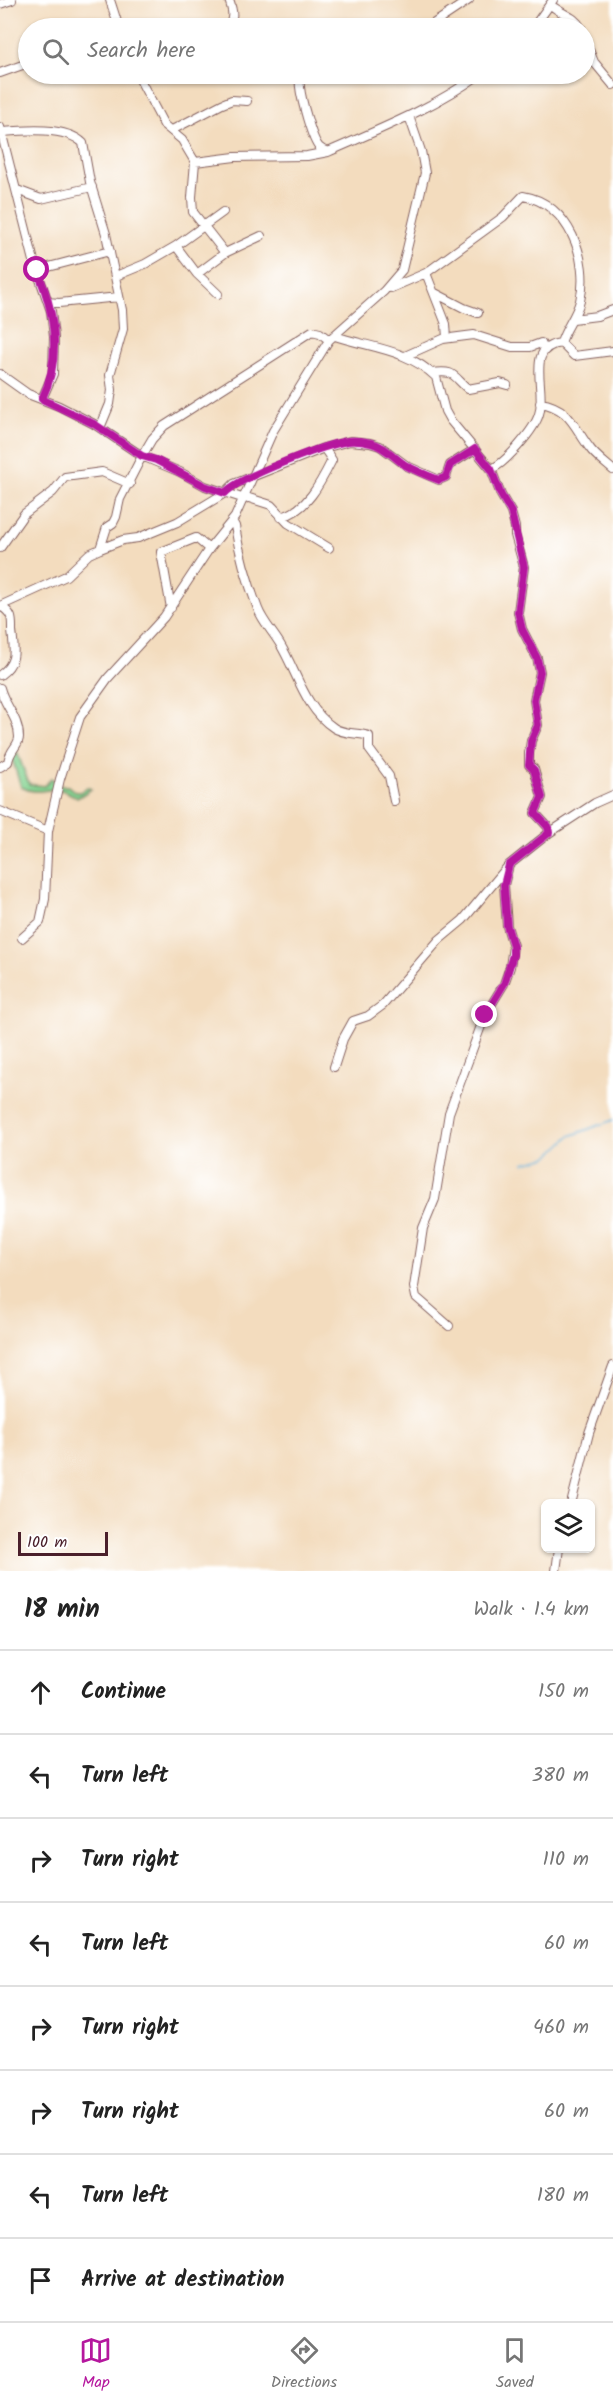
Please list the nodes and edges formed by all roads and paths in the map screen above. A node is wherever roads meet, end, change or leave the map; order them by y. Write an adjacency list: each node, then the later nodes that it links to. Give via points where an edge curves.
1 (12, 0): 6 (street)
2 (110, 0): 7 (street)
3 (229, 0): 8 (street)
4 (469, 0): 9 (street)
5 (552, 3): 10 (street); 11 (street)
6 (0, 4)
7 (116, 18)
8 (233, 18)
9 (442, 18)
10 (541, 18)
11 (574, 18)
12 (595, 63): 18 (street)
13 (18, 67): 14 (street)
14 (0, 73)
15 (142, 84): 22 (street, via 164,125)
16 (300, 84): 23 (street, via 316,142)
17 (466, 84): 20 (street)
18 (613, 85)
19 (247, 101): 22 (street, via 232,100)
20 (409, 116): 23 (street); 36 (street, via 425,173)
21 (1, 130): 25 (street); 27 (street, via 44,129 81,140)
22 (172, 130): 24 (street)
23 (328, 152): 24 (street)
24 (195, 162): 30 (street, via 193,212)
25 (10, 168): 26 (street); 28 (street)
26 (0, 172)
27 (92, 187): 28 (street, via 41,199); 33 (street)
28 (17, 190): 35 (street)
29 (223, 212): 30 (street)
30 (202, 225): 32 (street); 34 (street)
31 (261, 236): 34 (street)
32 (176, 246): 38 (street); 39 (street)
33 (110, 252): 35 (street); 39 (street)
34 (225, 253): 38 (street)
35 (37, 270): 45 (street)
36 (402, 270): 40 (street); 41 (street)
37 (426, 273): 40 (street); 42 (street); 48 (street, via 503,217 523,196 534,198 549,206 573,232 583,285)
38 (197, 274): 43 (street)
39 (116, 276): 44 (street)
40 (413, 279): 41 (street)
41 (384, 291): 49 (street)
42 (435, 293): 47 (street); 50 (street)
43 (218, 294)
44 (119, 297): 45 (street); 60 (street, via 123,330 110,375 110,404)
45 (48, 302): 58 (street, via 54,337 53,374)
46 (613, 310): 48 (street)
47 (478, 313)
48 (573, 319): 51 (street)
49 (332, 338): 54 (street); 63 (street, via 316,331 301,337 164,426); 66 (street, via 291,397)
50 (447, 338): 52 (street, via 474,335 512,347 541,343); 54 (street)
51 (561, 343): 52 (street, via 550,344); 53 (street, via 574,356)
52 (544, 350): 59 (street, via 540,360)
53 (613, 351)
54 (405, 356): 56 (street)
55 (0, 374): 58 (street)
56 (432, 374): 57 (street, via 454,373 468,389); 62 (street, via 440,385 450,420)
57 (507, 385)
58 (42, 399): 60 (street)
59 (540, 403): 64 (street, via 539,416 521,442 499,466); 65 (street, via 571,418 590,449)
60 (100, 428): 63 (street)
61 (324, 448): 62 (street, via 350,441 370,443 439,480 446,477 450,465); 66 (street); 70 (street, via 332,460 321,479 299,509)
62 (475, 449): 64 (street)
63 (142, 456): 67 (street); 68 (street)
64 (491, 469): 85 (street, via 511,512 524,567 518,612 540,672 534,700 538,725 531,741 529,765 542,797 535,813)
65 (613, 470)
66 (255, 474): 68 (street); 69 (street)
67 (130, 484): 72 (street, via 102,472 65,477 53,492 24,514); 74 (street)
68 (225, 493): 69 (street); 74 (street, via 177,522)
69 (245, 498): 70 (street, via 271,505); 71 (street)
70 (281, 517): 73 (street)
71 (232, 521): 75 (street); 82 (street, via 258,610 302,689 332,727 369,736 369,748 389,776)
72 (0, 548)
73 (329, 548)
74 (100, 549): 76 (street, via 66,576)
75 (209, 549): 77 (street); 77 (street, via 196,538 161,552)
76 (1, 607): 78 (street, via 9,611 13,622 15,649)
77 (171, 608): 84 (street, via 108,678 80,717)
78 (0, 675)
79 (0, 688): 80 (street, via 15,716 19,737 8,762)
80 (0, 767)
81 (613, 795): 85 (street)
82 (394, 801)
83 (0, 811): 84 (street)
84 (48, 831): 87 (street, via 40,922)
85 (549, 833): 86 (street)
86 (509, 865): 88 (street, via 383,1005 354,1021); 89 (street, via 504,885 507,926 513,946 510,967 485,1015 449,1113 435,1199 423,1228 414,1287 416,1296)
87 (22, 938)
88 (333, 1067)
89 (449, 1326)
90 (613, 1366): 91 (street, via 589,1433)
91 (572, 1499)
92 (559, 1553): 93 (street)
93 (556, 1571)

